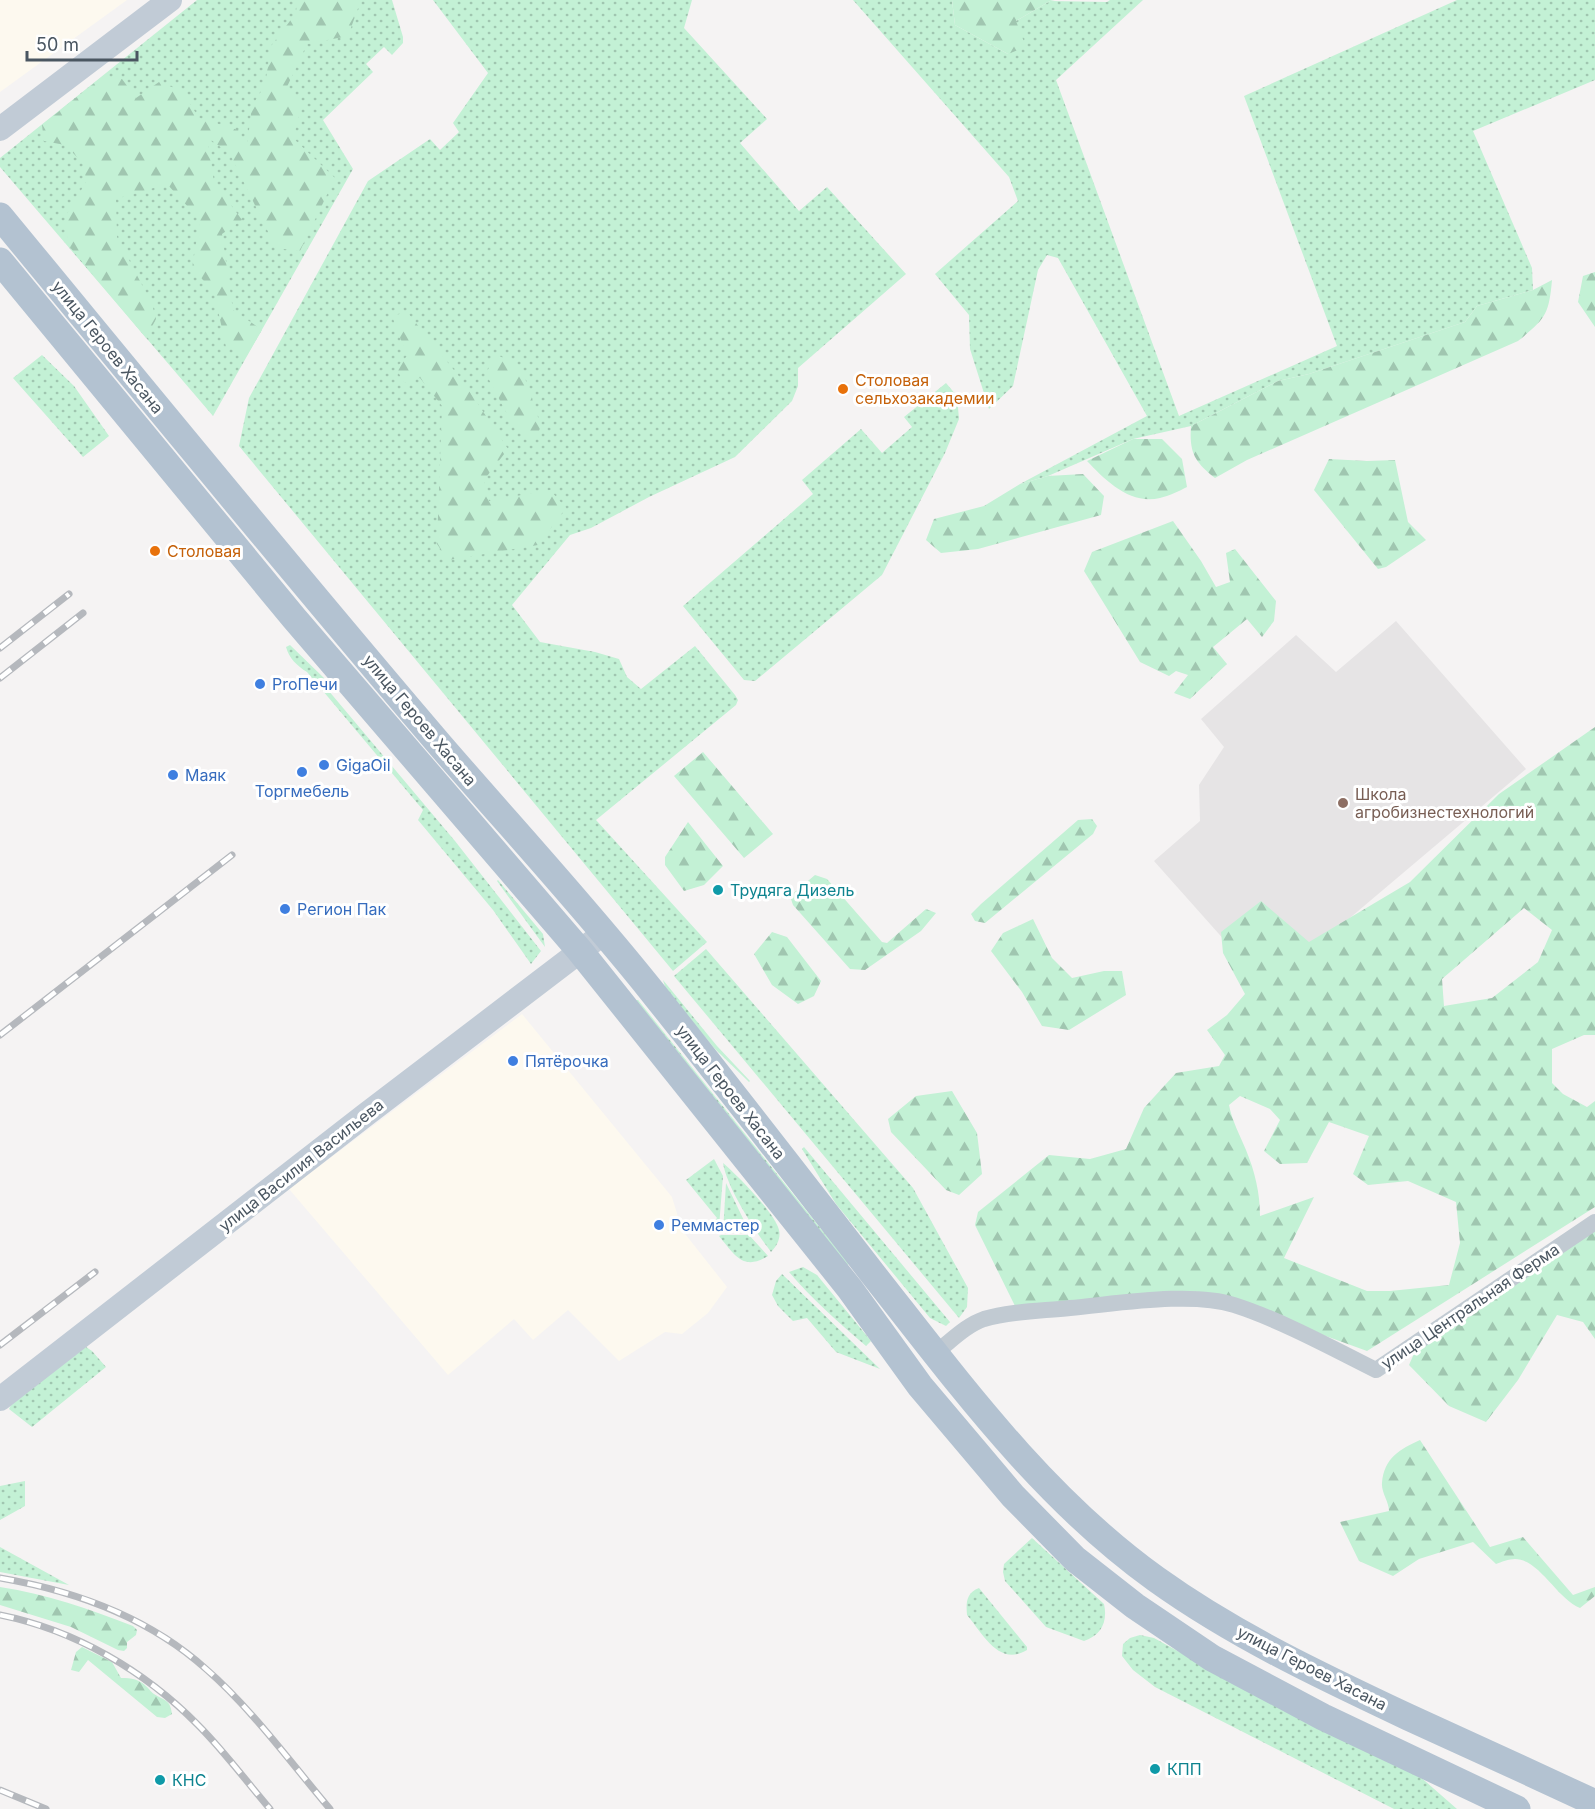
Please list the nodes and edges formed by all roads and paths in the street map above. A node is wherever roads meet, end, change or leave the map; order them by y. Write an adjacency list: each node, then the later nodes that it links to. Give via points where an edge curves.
1 (170, 0): 2 (main road)
2 (0, 129)
3 (0, 216): 6 (main road, улица Героев Хасана, via 410,709)
4 (0, 261): 5 (main road, улица Героев Хасана)
5 (12, 285): 7 (main road, улица Героев Хасана)
6 (604, 933): 7 (main road, улица Василия Васильева); 9 (main road, улица Героев Хасана)
7 (580, 951): 10 (main road, улица Василия Васильева); 12 (main road, улица Героев Хасана, via 843,1280 920,1386 1014,1496 1075,1558 1135,1606 1238,1673)
8 (1595, 1222): 9 (street, улица Центральная Ферма, via 1376,1370 1233,1304 1200,1298 1018,1313 982,1320)
9 (935, 1353): 11 (main road, улица Героев Хасана, via 1054,1493 1156,1579 1287,1659)
10 (0, 1399)
11 (1595, 1803)
12 (1517, 1809)

